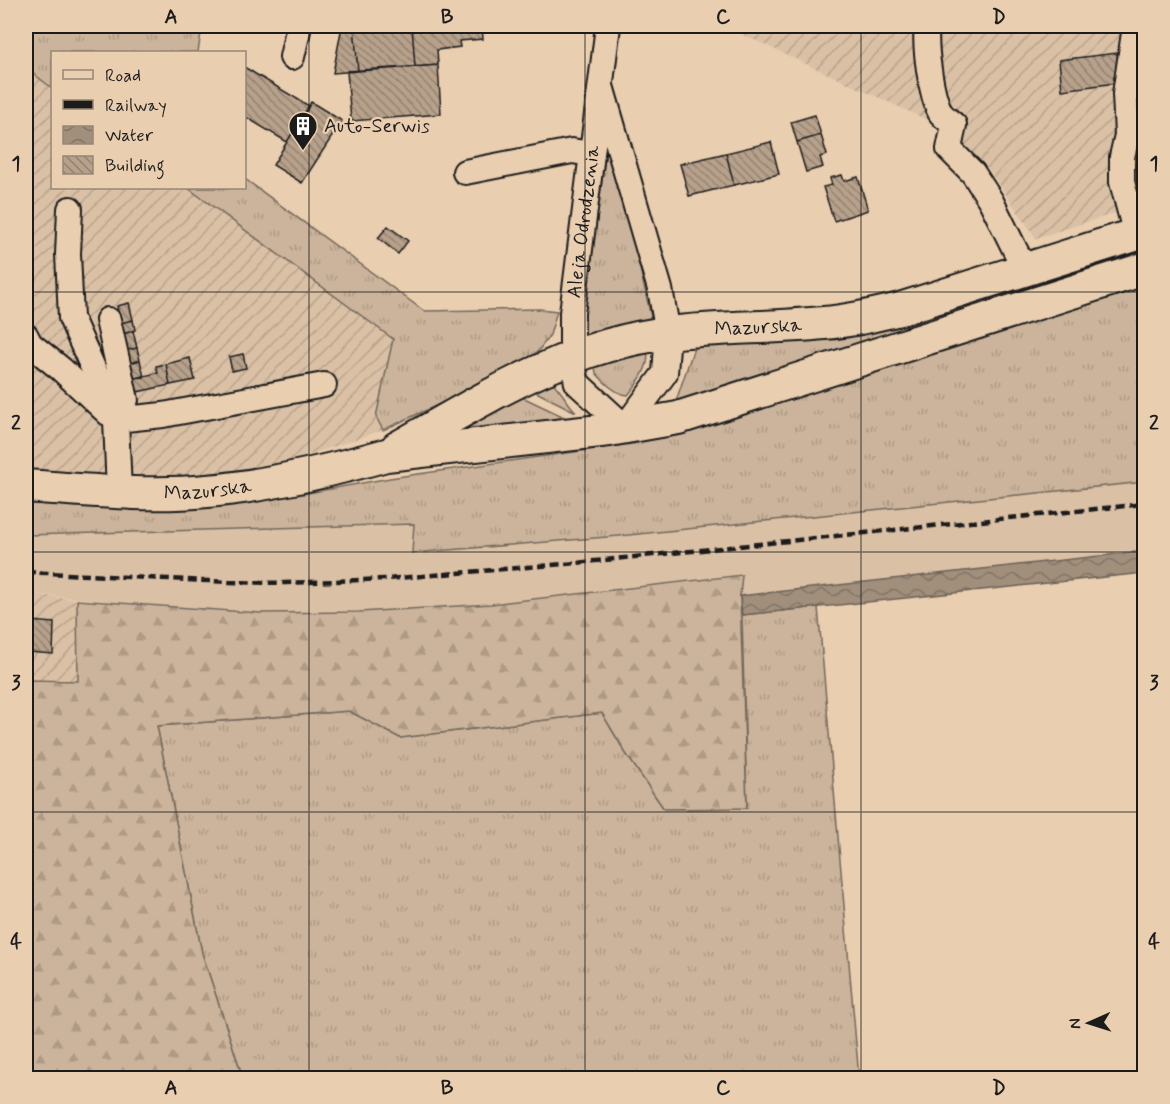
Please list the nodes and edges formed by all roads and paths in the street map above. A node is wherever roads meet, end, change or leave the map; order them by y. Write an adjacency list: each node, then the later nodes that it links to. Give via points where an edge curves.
1 (299, 26): 5 (street)
2 (608, 26): 6 (street, Aleja Odrodzenia)
3 (927, 26): 12 (street, via 930,76 940,113 954,125 949,149 973,173 991,201)
4 (1135, 26): 10 (street, via 1125,94 1127,135 1122,182)
5 (292, 57)
6 (601, 86): 7 (street, Aleja Odrodzenia); 14 (street, Aleja Odrodzenia, via 660,290)
7 (591, 154): 8 (street, via 572,151); 16 (street, Aleja Odrodzenia, via 572,313)
8 (465, 172)
9 (70, 209): 18 (street, via 71,318)
10 (1142, 242): 12 (main road, Mazurska)
11 (1144, 269): 19 (main road, Mazurska, via 678,418)
12 (1025, 270): 14 (main road, Mazurska, via 862,318)
13 (108, 320): 18 (street, via 126,400)
14 (668, 333): 16 (main road, Mazurska, via 620,342); 19 (street, Aleja Odrodzenia, via 665,373)
15 (26, 336): 18 (street, via 30,344)
16 (572, 358): 19 (street, Aleja Odrodzenia, via 578,383); 20 (main road, Mazurska, via 512,384)
17 (324, 385): 18 (street)
18 (116, 420): 22 (street)
19 (625, 427): 20 (main road, Mazurska)
20 (386, 455): 22 (main road, Mazurska, via 208,491)
21 (26, 486): 22 (main road, Mazurska)
22 (119, 492)

